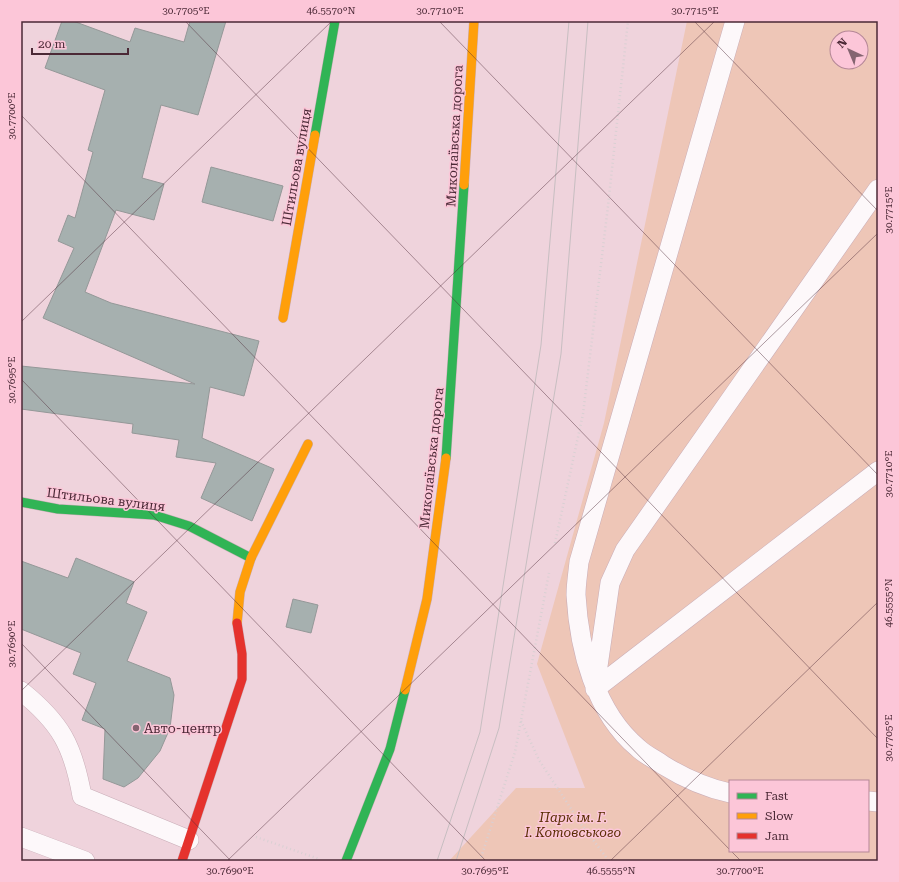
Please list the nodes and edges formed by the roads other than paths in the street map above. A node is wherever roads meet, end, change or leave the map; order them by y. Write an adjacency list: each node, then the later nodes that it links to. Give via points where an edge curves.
1 (335, 21): 5 (street, Штильова вулиця)
2 (474, 21): 17 (street, Миколаївська дорога, via 449,440 427,599 390,749)
3 (735, 21): 10 (lane, via 579,562 576,594 581,639)
4 (878, 189): 10 (lane, via 625,550 610,583)
5 (283, 318)
6 (308, 444): 9 (street)
7 (878, 471): 10 (lane)
8 (21, 502): 9 (street, Штильова вулиця, via 58,509 154,515 189,526)
9 (251, 558): 14 (street, via 240,592 238,619 242,679)
10 (595, 689): 12 (lane, via 613,721 638,748 679,775 711,789)
11 (21, 691): 14 (lane, via 53,722 68,744 78,772 82,796)
12 (729, 793)
13 (21, 837): 15 (lane)
14 (189, 840): 16 (street)
15 (85, 861)
16 (182, 861)
17 (346, 861)

